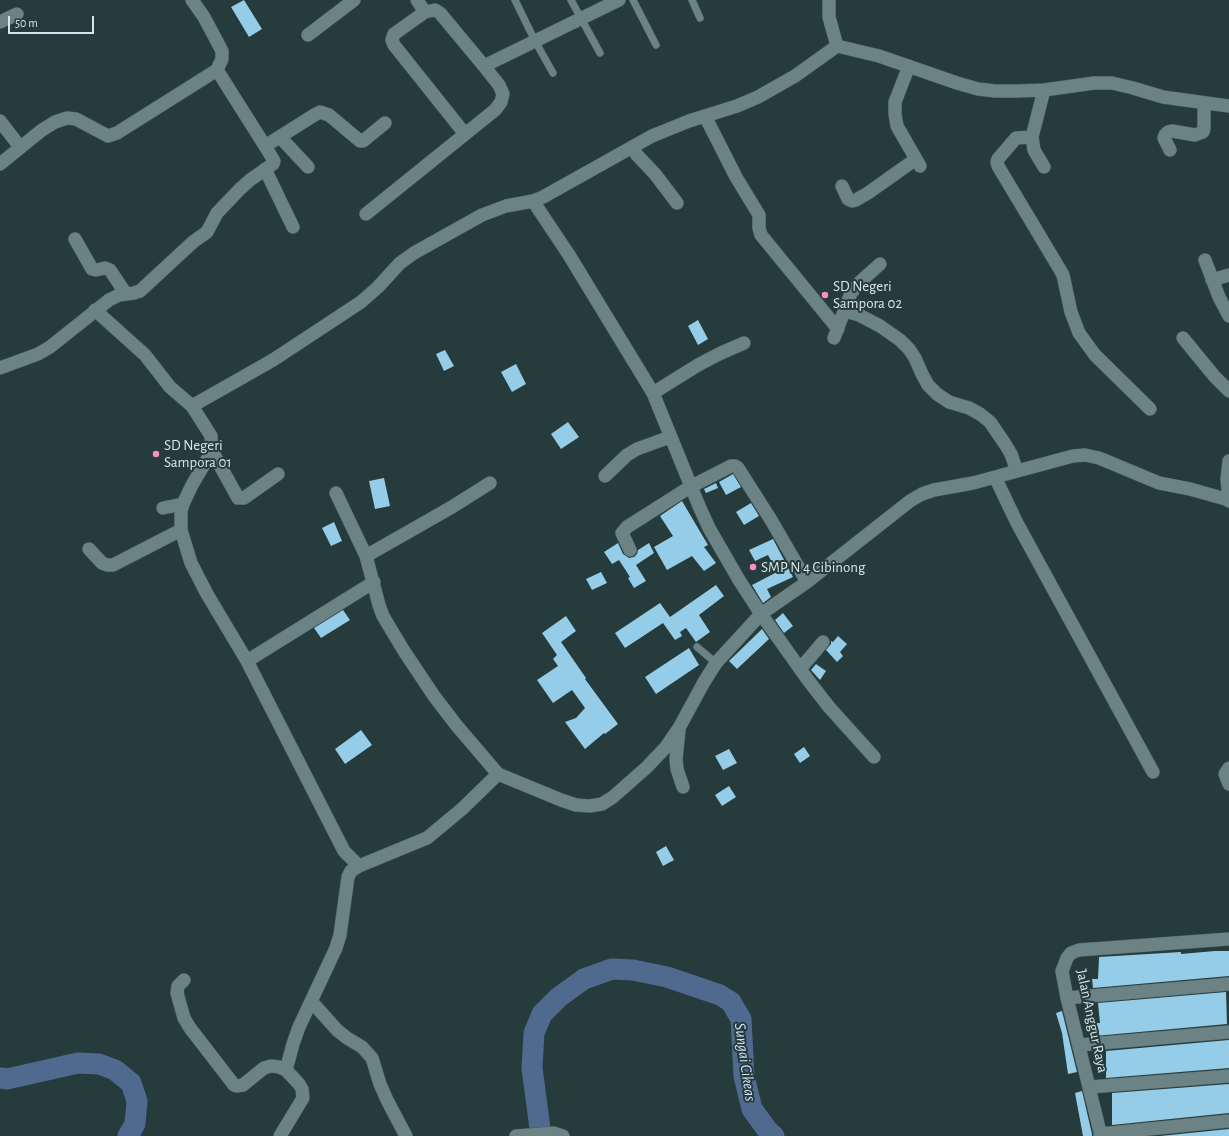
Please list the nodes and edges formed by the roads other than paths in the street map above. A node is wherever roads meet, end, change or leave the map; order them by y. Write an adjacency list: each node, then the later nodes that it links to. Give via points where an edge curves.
1 (192, 0): 22 (street, via 222,51 222,59)
2 (354, 0): 15 (street)
3 (417, 0): 10 (street)
4 (515, 0): 16 (lane)
5 (571, 0): 13 (lane)
6 (619, 0): 13 (street)
7 (633, 0): 17 (lane)
8 (692, 0): 12 (lane)
9 (829, 0): 18 (street, via 830,17)
10 (425, 12): 20 (street, via 435,10 440,13); 30 (street, via 394,34 392,40)
11 (17, 14): 14 (street)
12 (700, 18)
13 (581, 19): 16 (street); 19 (lane)
14 (0, 22)
15 (308, 35)
16 (535, 41): 20 (street); 23 (lane)
17 (656, 45)
18 (838, 46): 21 (street); 27 (street, via 795,76 758,97)
19 (600, 53)
20 (484, 66): 30 (street, via 499,85 502,94 500,102 495,110)
21 (909, 66): 24 (street, via 978,89); 41 (street, via 895,102 895,114 897,126 918,163 856,200 848,199)
22 (217, 70): 33 (street); 34 (street, via 117,133 108,136 76,119 67,118 42,130)
23 (553, 73)
24 (1044, 90): 25 (street, via 1112,83 1163,97); 32 (street)
25 (1204, 103): 26 (street); 36 (street, via 1203,132 1195,135 1168,132 1164,138)
26 (1229, 106)
27 (705, 116): 35 (street, via 671,128); 53 (street, via 759,215 761,235 836,334)
28 (0, 121): 34 (street)
29 (385, 123): 31 (street, via 363,141 329,115 320,112)
30 (465, 134): 44 (street)
31 (280, 137): 33 (street); 38 (street)
32 (1032, 137): 39 (street, via 1034,150); 61 (street, via 1016,138 998,159 998,166 1063,275 1071,312 1079,333 1095,355)
33 (265, 146): 40 (street, via 274,162)
34 (20, 147): 37 (street)
35 (632, 147): 42 (street); 43 (street)
36 (1170, 150)
37 (0, 164)
38 (308, 167)
39 (1044, 167)
40 (265, 169): 45 (street); 51 (street, via 250,180 217,213 207,232 140,291)
41 (842, 186)
42 (533, 201): 59 (street); 60 (street, via 506,206 482,215 410,255 361,302 273,360)
43 (677, 203)
44 (366, 214)
45 (293, 227)
46 (74, 239): 51 (street, via 92,269 110,270)
47 (1205, 260): 50 (street)
48 (880, 264): 53 (street, via 855,287)
49 (1229, 275): 50 (street)
50 (1212, 280): 54 (street)
51 (126, 294): 52 (street, via 114,297)
52 (95, 310): 57 (street, via 50,347); 60 (street, via 142,351 170,387)
53 (845, 311): 65 (street, via 880,326 900,340 915,358 928,385 937,394 949,402 969,408 990,422 1011,454)
54 (1229, 316)
55 (1183, 338): 58 (street)
56 (744, 344): 59 (street, via 698,365)
57 (0, 368)
58 (1229, 391)
59 (653, 393): 62 (street)
60 (192, 406): 63 (street, via 211,436)
61 (1150, 409)
62 (670, 437): 67 (street, via 637,449); 70 (street)
63 (212, 451): 66 (street, via 238,498 244,498); 73 (street)
64 (1229, 461): 72 (street)
65 (1017, 471): 68 (street); 72 (street, via 1085,455 1099,458 1159,483)
66 (278, 474)
67 (604, 476)
68 (995, 477): 80 (street, via 922,494); 90 (street, via 1017,523)
69 (490, 483): 78 (street)
70 (690, 487): 77 (street, via 624,530 623,536); 80 (street, via 731,466 738,468); 81 (street, via 709,528)
71 (336, 493): 78 (street)
72 (1229, 500)
73 (183, 504): 74 (street); 75 (street)
74 (163, 508)
75 (181, 530): 76 (street, via 113,565 102,563); 84 (street, via 191,563)
76 (89, 549)
77 (630, 550)
78 (366, 556): 79 (street)
79 (374, 582): 84 (street); 91 (street, via 379,605 404,651 434,696)
80 (807, 582): 81 (street)
81 (761, 614): 85 (street); 86 (street)
82 (823, 642): 86 (street)
83 (696, 647): 85 (lane)
84 (247, 661): 94 (street, via 344,851)
85 (716, 663): 87 (street)
86 (800, 669): 88 (street)
87 (679, 728): 91 (street, via 666,747 647,767 613,798 602,804 576,805); 93 (street, via 676,759)
88 (874, 757)
89 (1229, 768): 92 (street, via 1226,774)
90 (1154, 772)
91 (498, 774): 94 (street, via 427,838)
92 (1229, 784)
93 (683, 787)
94 (359, 866): 99 (street, via 351,871 348,877 340,935)
95 (1229, 939): 98 (street, Jalan Anggur Raya, via 1079,950 1067,958 1062,971)
96 (184, 980): 102 (street, via 178,986 177,992 184,1018 234,1085 243,1085 264,1068 271,1066)
97 (1229, 984): 98 (street)
98 (1067, 998): 101 (street, Jalan Anggur Raya)
99 (311, 1001): 102 (street, via 293,1044); 109 (street, via 337,1030 362,1047 372,1058 380,1084)
100 (1229, 1032): 101 (street)
101 (1079, 1045): 104 (street, Jalan Anggur Raya)
102 (286, 1070): 108 (street, via 299,1084 303,1098)
103 (1229, 1076): 104 (street)
104 (1090, 1087): 107 (street, Jalan Anggur Raya)
105 (1229, 1121): 107 (street)
106 (558, 1135): 110 (street)
107 (1100, 1135)
108 (280, 1136)
109 (406, 1136)
110 (516, 1136)

